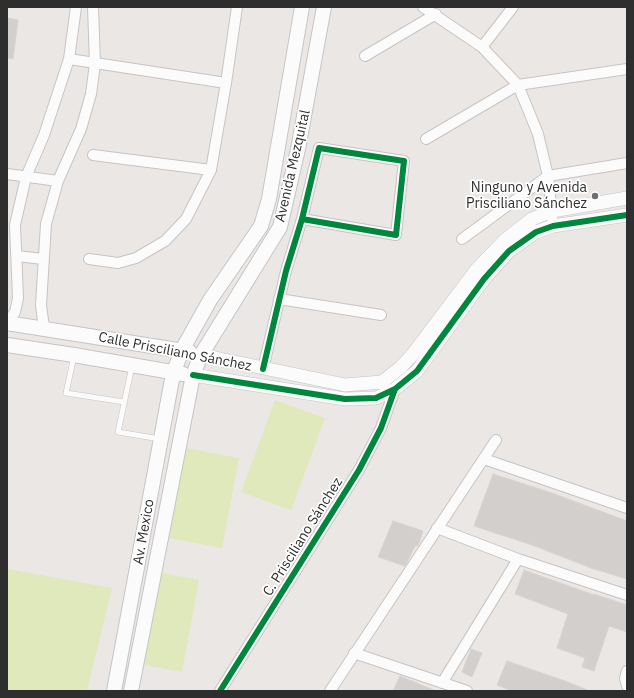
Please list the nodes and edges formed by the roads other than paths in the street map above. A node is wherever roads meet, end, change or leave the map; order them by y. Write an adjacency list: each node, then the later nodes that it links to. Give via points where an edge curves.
1 (76, 7): 11 (street)
2 (93, 7): 12 (street)
3 (237, 7): 14 (street)
4 (302, 7): 38 (main road, Avenida Mezquital, via 269,198 261,226 210,300)
5 (324, 7): 40 (main road, Avenida Mezquital, via 298,149 280,226)
6 (423, 7): 8 (street)
7 (513, 7): 9 (street)
8 (436, 14): 9 (street); 10 (street)
9 (482, 47): 15 (street)
10 (364, 56)
11 (70, 59): 12 (street); 22 (street)
12 (95, 64): 14 (street); 23 (street, via 91,94 81,129)
13 (627, 69): 15 (street)
14 (226, 83): 19 (street)
15 (518, 84): 16 (street); 21 (street, via 538,134)
16 (426, 139)
17 (93, 155): 19 (street)
18 (627, 163): 21 (street)
19 (211, 170): 32 (street, via 186,219 164,241 136,258 118,263)
20 (7, 174): 22 (street)
21 (548, 176): 25 (street); 29 (street)
22 (26, 177): 23 (street); 30 (street, via 15,225)
23 (58, 181): 31 (street, via 46,224)
24 (627, 198): 25 (street, Calle Prisciliano Sánchez)
25 (552, 211): 28 (street); 42 (street, Calle Prisciliano Sánchez, via 532,219 505,240 477,269 413,354 382,382 345,385)
26 (627, 215): 28 (street, Calle Prisciliano Sánchez)
27 (302, 219): 27 (street, via 319,148 404,161 396,236); 33 (street)
28 (553, 226): 45 (street, Calle Prisciliano Sánchez, via 536,232 508,252 484,279 417,371)
29 (462, 239)
30 (17, 256): 31 (street); 35 (street, via 18,298 15,312)
31 (44, 259): 36 (street, via 41,305)
32 (89, 259)
33 (279, 299): 34 (street); 42 (street)
34 (382, 315)
35 (7, 323): 36 (main road, Calle Prisciliano Sánchez)
36 (44, 328): 38 (main road, Calle Prisciliano Sánchez)
37 (7, 345): 39 (main road, Calle Prisciliano Sánchez)
38 (182, 350): 40 (main road, Calle Prisciliano Sánchez); 43 (main road, Avenida Mezquital)
39 (74, 355): 41 (main road, Calle Prisciliano Sánchez); 46 (lane, via 66,393)
40 (201, 355): 42 (street, Calle Prisciliano Sánchez); 44 (main road, Avenida Mezquital)
41 (132, 365): 43 (main road, Calle Prisciliano Sánchez); 46 (lane)
42 (263, 369)
43 (173, 374): 44 (main road, Calle Prisciliano Sánchez); 47 (main road, Av. Mexico)
44 (193, 376): 45 (street, Calle Prisciliano Sánchez, via 345,399 376,398); 59 (main road, Av. Mexico)
45 (395, 389): 60 (street, C. Prisciliano Sánchez, via 382,428 359,470)
46 (124, 402): 47 (lane, via 118,432)
47 (161, 439): 58 (main road, Av. Mexico)
48 (496, 440): 49 (street)
49 (484, 459): 50 (street); 51 (street)
50 (627, 508)
51 (437, 528): 52 (street); 54 (street)
52 (518, 559): 53 (street); 56 (street)
53 (627, 594)
54 (354, 653): 56 (street); 61 (street)
55 (627, 671): 57 (street)
56 (442, 683): 62 (street)
57 (627, 686)
58 (114, 691)
59 (131, 691)
60 (220, 691)
61 (330, 691)
62 (466, 691)

